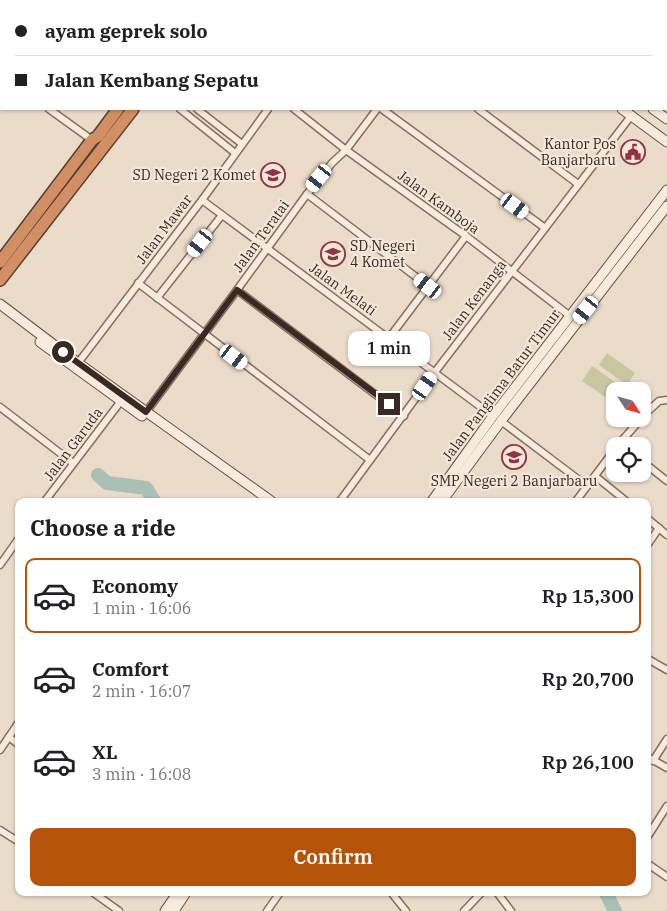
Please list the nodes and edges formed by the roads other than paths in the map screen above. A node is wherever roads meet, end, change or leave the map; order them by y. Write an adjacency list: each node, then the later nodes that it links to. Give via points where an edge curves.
1 (51, 110): 15 (street)
2 (117, 110): 15 (highway)
3 (132, 110): 15 (highway)
4 (181, 110): 19 (street)
5 (198, 110): 17 (street)
6 (267, 110): 17 (street, Jalan Mawar)
7 (376, 110): 18 (street, Jalan Teratai)
8 (383, 110): 27 (street)
9 (479, 110): 20 (street)
10 (623, 110): 13 (street)
11 (654, 110): 14 (street)
12 (302, 112): 18 (street, Jalan Kamboja)
13 (631, 116): 16 (street); 20 (street, Jalan Kenanga)
14 (667, 119)
15 (99, 139): 26 (highway)
16 (667, 142)
17 (242, 144): 19 (street, Jalan Mawar)
18 (346, 150): 22 (street, Jalan Teratai); 29 (street, Jalan Kamboja)
19 (235, 153): 23 (street, Jalan Mawar)
20 (578, 184): 27 (street, Jalan Kenanga)
21 (667, 190): 28 (street, Jalan Panglima Batur Timur)
22 (307, 194): 30 (street, Jalan Teratai); 36 (street)
23 (202, 200): 25 (street, Jalan Melati); 35 (street, Jalan Mawar)
24 (667, 206): 28 (street, Jalan Panglima Batur Timur)
25 (222, 215): 30 (street, Jalan Melati); 38 (street)
26 (34, 226): 32 (highway); 34 (highway)
27 (545, 228): 33 (street, Jalan Kenanga)
28 (639, 234): 31 (street, Jalan Panglima Batur Timur)
29 (466, 236): 33 (street, Jalan Kamboja); 36 (street)
30 (266, 249): 37 (street, Jalan Teratai); 44 (street, Jalan Melati)
31 (619, 260): 41 (street, Jalan Panglima Batur Timur); 45 (street, Jalan Panglima Batur Timur)
32 (0, 262)
33 (512, 271): 41 (street, Jalan Kamboja); 47 (street, Jalan Kenanga)
34 (0, 280)
35 (138, 283): 38 (street); 46 (street, Jalan Mawar)
36 (428, 286): 44 (street)
37 (237, 290): 43 (street, Jalan Teratai); 53 (street)
38 (157, 298): 43 (street)
39 (0, 304): 42 (street)
40 (0, 311): 42 (street)
41 (570, 316): 45 (street, Jalan Panglima Batur Timur)
42 (31, 332): 46 (street); 49 (street)
43 (204, 334): 52 (street, Jalan Teratai); 55 (street)
44 (389, 338): 47 (street, Jalan Melati)
45 (558, 339): 54 (street, Jalan Panglima Batur Timur)
46 (78, 363): 52 (street)
47 (435, 372): 53 (street, Jalan Kenanga); 54 (street, Jalan Melati)
48 (667, 400): 51 (street, via 659,401)
49 (121, 401): 57 (street, Jalan Garuda); 59 (street)
50 (0, 407): 57 (street)
51 (651, 409)
52 (146, 412): 59 (street)
53 (404, 416): 55 (street, Jalan Kenanga)
54 (497, 419): 62 (street, Jalan Melati); 67 (street, Jalan Panglima Batur Timur); 68 (street, Jalan Panglima Batur Timur)
55 (370, 460): 66 (street, Jalan Kenanga)
56 (606, 462): 60 (street)
57 (74, 463): 63 (street, Jalan Garuda)
58 (651, 468): 61 (street)
59 (223, 471): 64 (street); 65 (street)
60 (595, 476): 62 (street); 70 (street)
61 (667, 481)
62 (587, 486): 69 (street)
63 (48, 498)
64 (256, 498)
65 (265, 498)
66 (342, 498)
67 (434, 498)
68 (444, 498)
69 (578, 498)
70 (622, 498)
71 (651, 521): 72 (street)
72 (659, 528): 73 (street); 74 (street)
73 (667, 535)
74 (651, 540)
75 (15, 544): 76 (street)
76 (0, 565)
77 (651, 661): 78 (street)
78 (667, 670)
79 (15, 727): 80 (street)
80 (8, 737): 82 (street); 83 (street)
81 (667, 739): 84 (street)
82 (15, 741)
83 (0, 750)
84 (651, 758)
85 (651, 760): 86 (street)
86 (667, 768)
87 (667, 806): 89 (street)
88 (0, 830): 90 (street)
89 (651, 831)
90 (15, 839)
91 (651, 866): 92 (street)
92 (667, 876)
93 (98, 896): 100 (street)
94 (175, 896): 101 (street)
95 (184, 896): 102 (street)
96 (278, 896): 103 (street)
97 (394, 896): 104 (street)
98 (478, 896): 105 (street)
99 (500, 896): 106 (street)
100 (119, 911)
101 (164, 911)
102 (174, 911)
103 (267, 911)
104 (406, 911)
105 (464, 911)
106 (511, 911)

